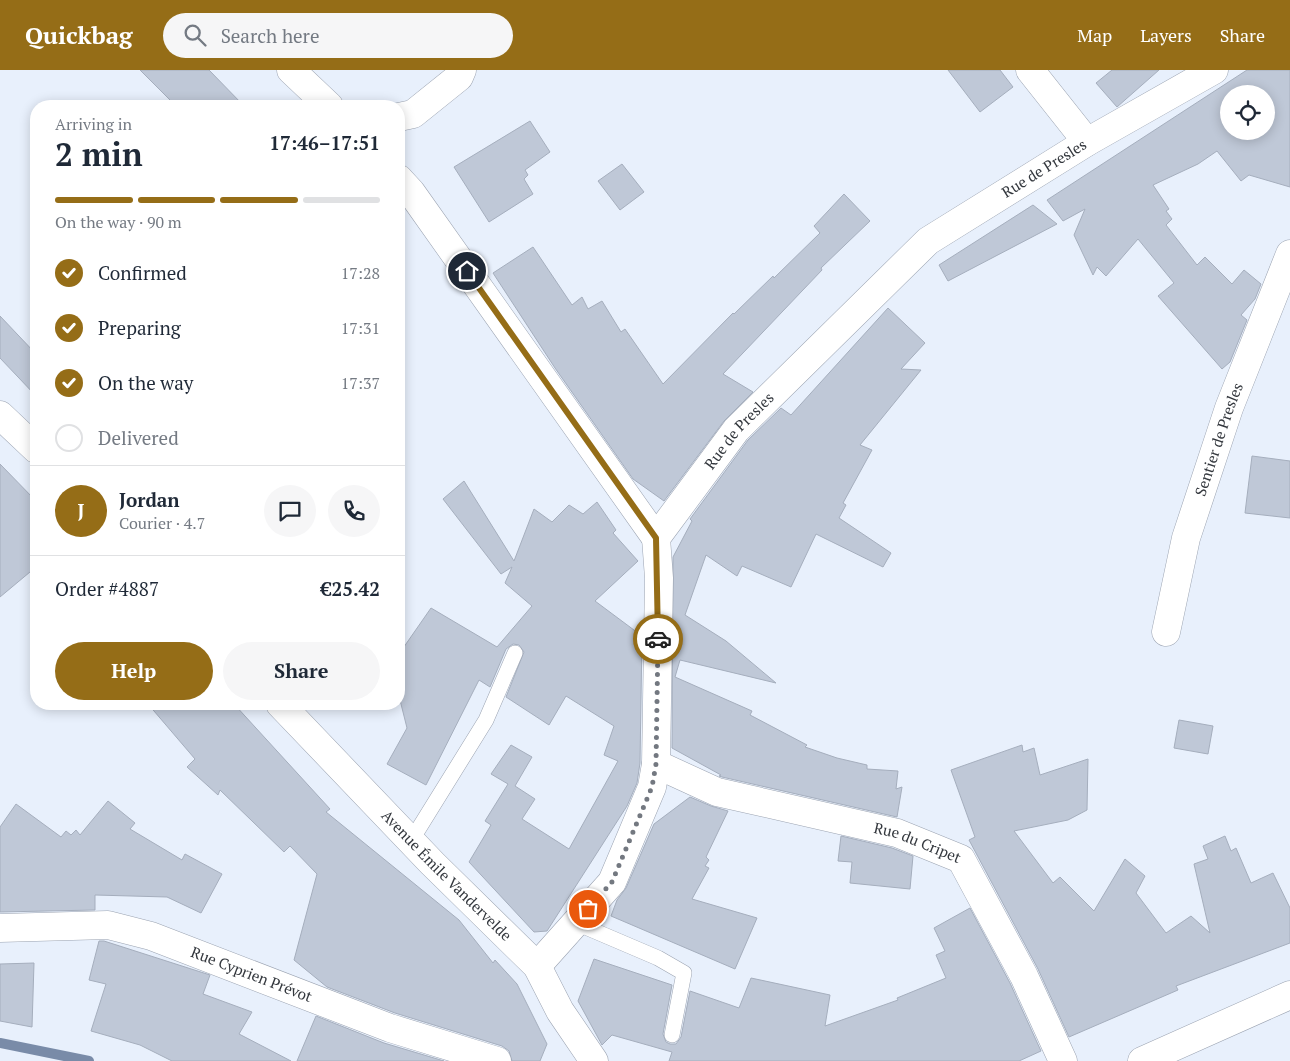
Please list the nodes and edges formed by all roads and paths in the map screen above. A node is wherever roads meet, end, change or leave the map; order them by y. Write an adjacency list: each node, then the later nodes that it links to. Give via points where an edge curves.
1 (291, 70): 5 (street)
2 (462, 70): 6 (street, via 459,77 413,114)
3 (1030, 70): 7 (street)
4 (1214, 70): 7 (street, Rue de Presles)
5 (323, 100)
6 (405, 116)
7 (1087, 142): 12 (street, Rue de Presles, via 928,241 736,430)
8 (405, 186): 12 (street)
9 (1290, 254): 13 (street, Sentier de Presles, via 1229,408 1186,538)
10 (0, 415): 11 (street)
11 (30, 443)
12 (656, 538): 16 (street)
13 (1166, 632)
14 (515, 653): 17 (lane, via 486,720)
15 (286, 710): 17 (street, Avenue Émile Vandervelde)
16 (656, 764): 18 (street, via 652,787 612,882); 25 (street, Rue du Cripet, via 717,792 897,833 961,859 1024,976)
17 (411, 840): 20 (street, Avenue Émile Vandervelde)
18 (576, 923): 20 (street); 22 (lane, via 658,958 684,973)
19 (0, 928): 23 (street, Rue Cyprien Prévot, via 108,925 151,936 390,1028)
20 (536, 966): 24 (street, Avenue Émile Vandervelde, via 560,1011)
21 (1290, 995): 26 (street)
22 (672, 1035)
23 (497, 1061)
24 (594, 1061)
25 (1063, 1061)
26 (1142, 1061)

